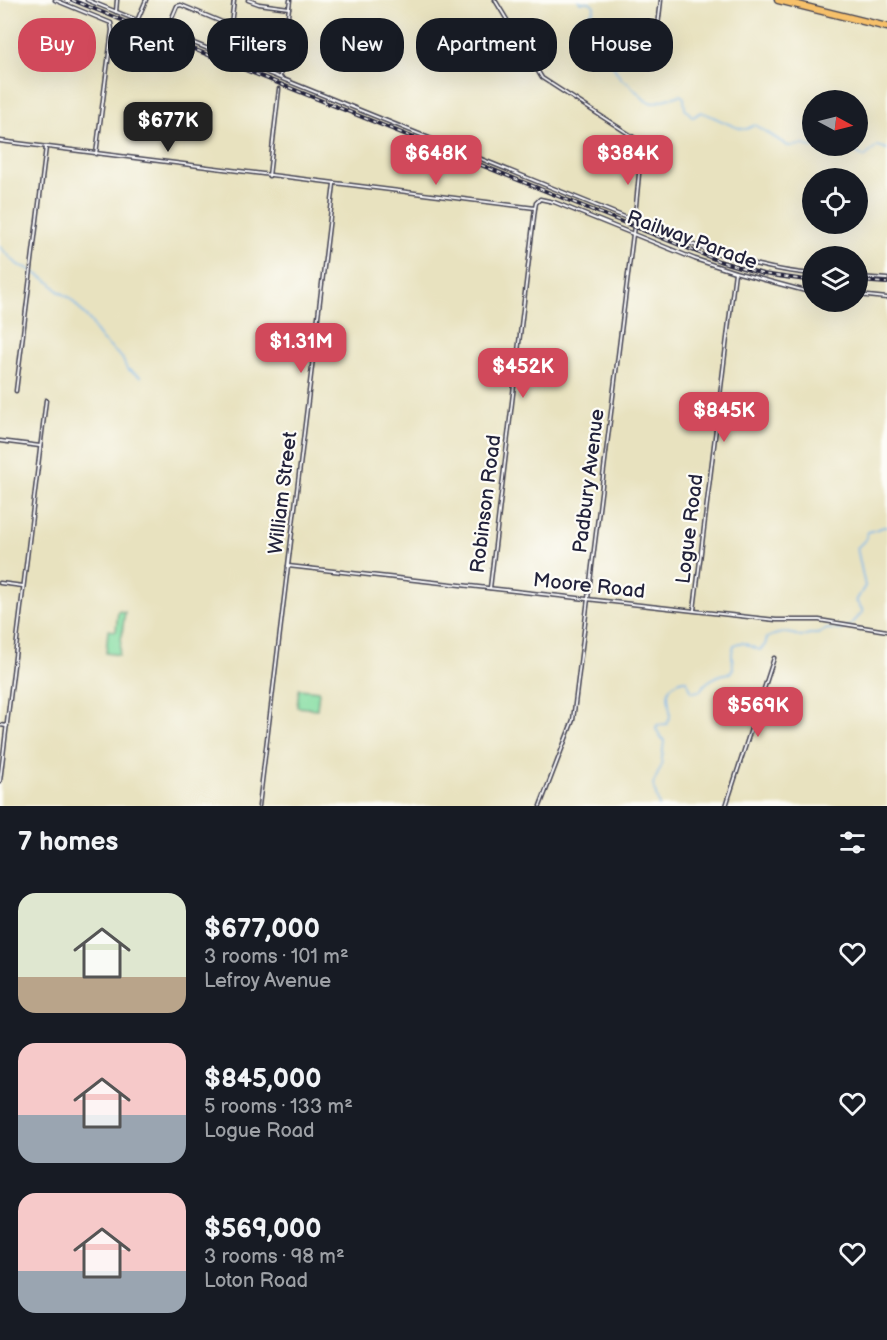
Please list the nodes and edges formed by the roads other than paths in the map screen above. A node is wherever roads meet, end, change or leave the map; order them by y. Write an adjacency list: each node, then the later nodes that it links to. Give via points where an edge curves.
1 (55, 0): 27 (street, via 111,23)
2 (87, 0): 14 (street)
3 (117, 0): 14 (street)
4 (146, 0): 16 (street)
5 (234, 0): 19 (street)
6 (248, 0): 12 (street)
7 (290, 0): 13 (street)
8 (495, 0): 31 (street, Padbury Avenue, via 542,78 636,138 641,153)
9 (661, 0): 20 (street)
10 (778, 0): 21 (highway)
11 (790, 0): 21 (highway)
12 (259, 2): 13 (street)
13 (289, 8): 23 (street)
14 (116, 12): 15 (street)
15 (130, 18)
16 (138, 18)
17 (172, 18): 18 (street, via 177,6 182,5)
18 (214, 18)
19 (232, 18)
20 (659, 18)
21 (887, 25)
22 (195, 43): 23 (street)
23 (280, 77): 31 (street)
24 (279, 89): 28 (street)
25 (0, 141): 26 (street)
26 (46, 147): 27 (street); 40 (street)
27 (96, 154): 28 (street)
28 (268, 176): 29 (street)
29 (334, 184): 30 (street); 44 (street, William Street)
30 (535, 208): 32 (street, Railway Parade, via 540,199 545,199); 47 (street, Robinson Road)
31 (635, 220): 32 (street, Padbury Avenue); 34 (street, via 753,265)
32 (633, 233): 33 (street, Railway Parade); 48 (street, Padbury Avenue)
33 (735, 272): 37 (street, Railway Parade); 49 (street, Logue Road)
34 (802, 273)
35 (868, 278): 36 (street)
36 (887, 279)
37 (802, 290)
38 (868, 297): 39 (street)
39 (887, 298)
40 (16, 391)
41 (46, 400): 43 (street)
42 (0, 441): 43 (street)
43 (40, 446): 46 (street)
44 (288, 566): 47 (street, Moore Road); 55 (street, William Street)
45 (0, 583): 46 (street)
46 (23, 586): 53 (street)
47 (490, 588): 48 (street, Moore Road)
48 (587, 599): 49 (street, Moore Road); 56 (street, Padbury Avenue, via 573,720)
49 (694, 610): 50 (street, Moore Road, via 776,620 819,620)
50 (887, 631)
51 (771, 665): 57 (street)
52 (0, 725): 53 (street)
53 (7, 726): 54 (street)
54 (0, 781)
55 (260, 806)
56 (540, 806)
57 (726, 806)

